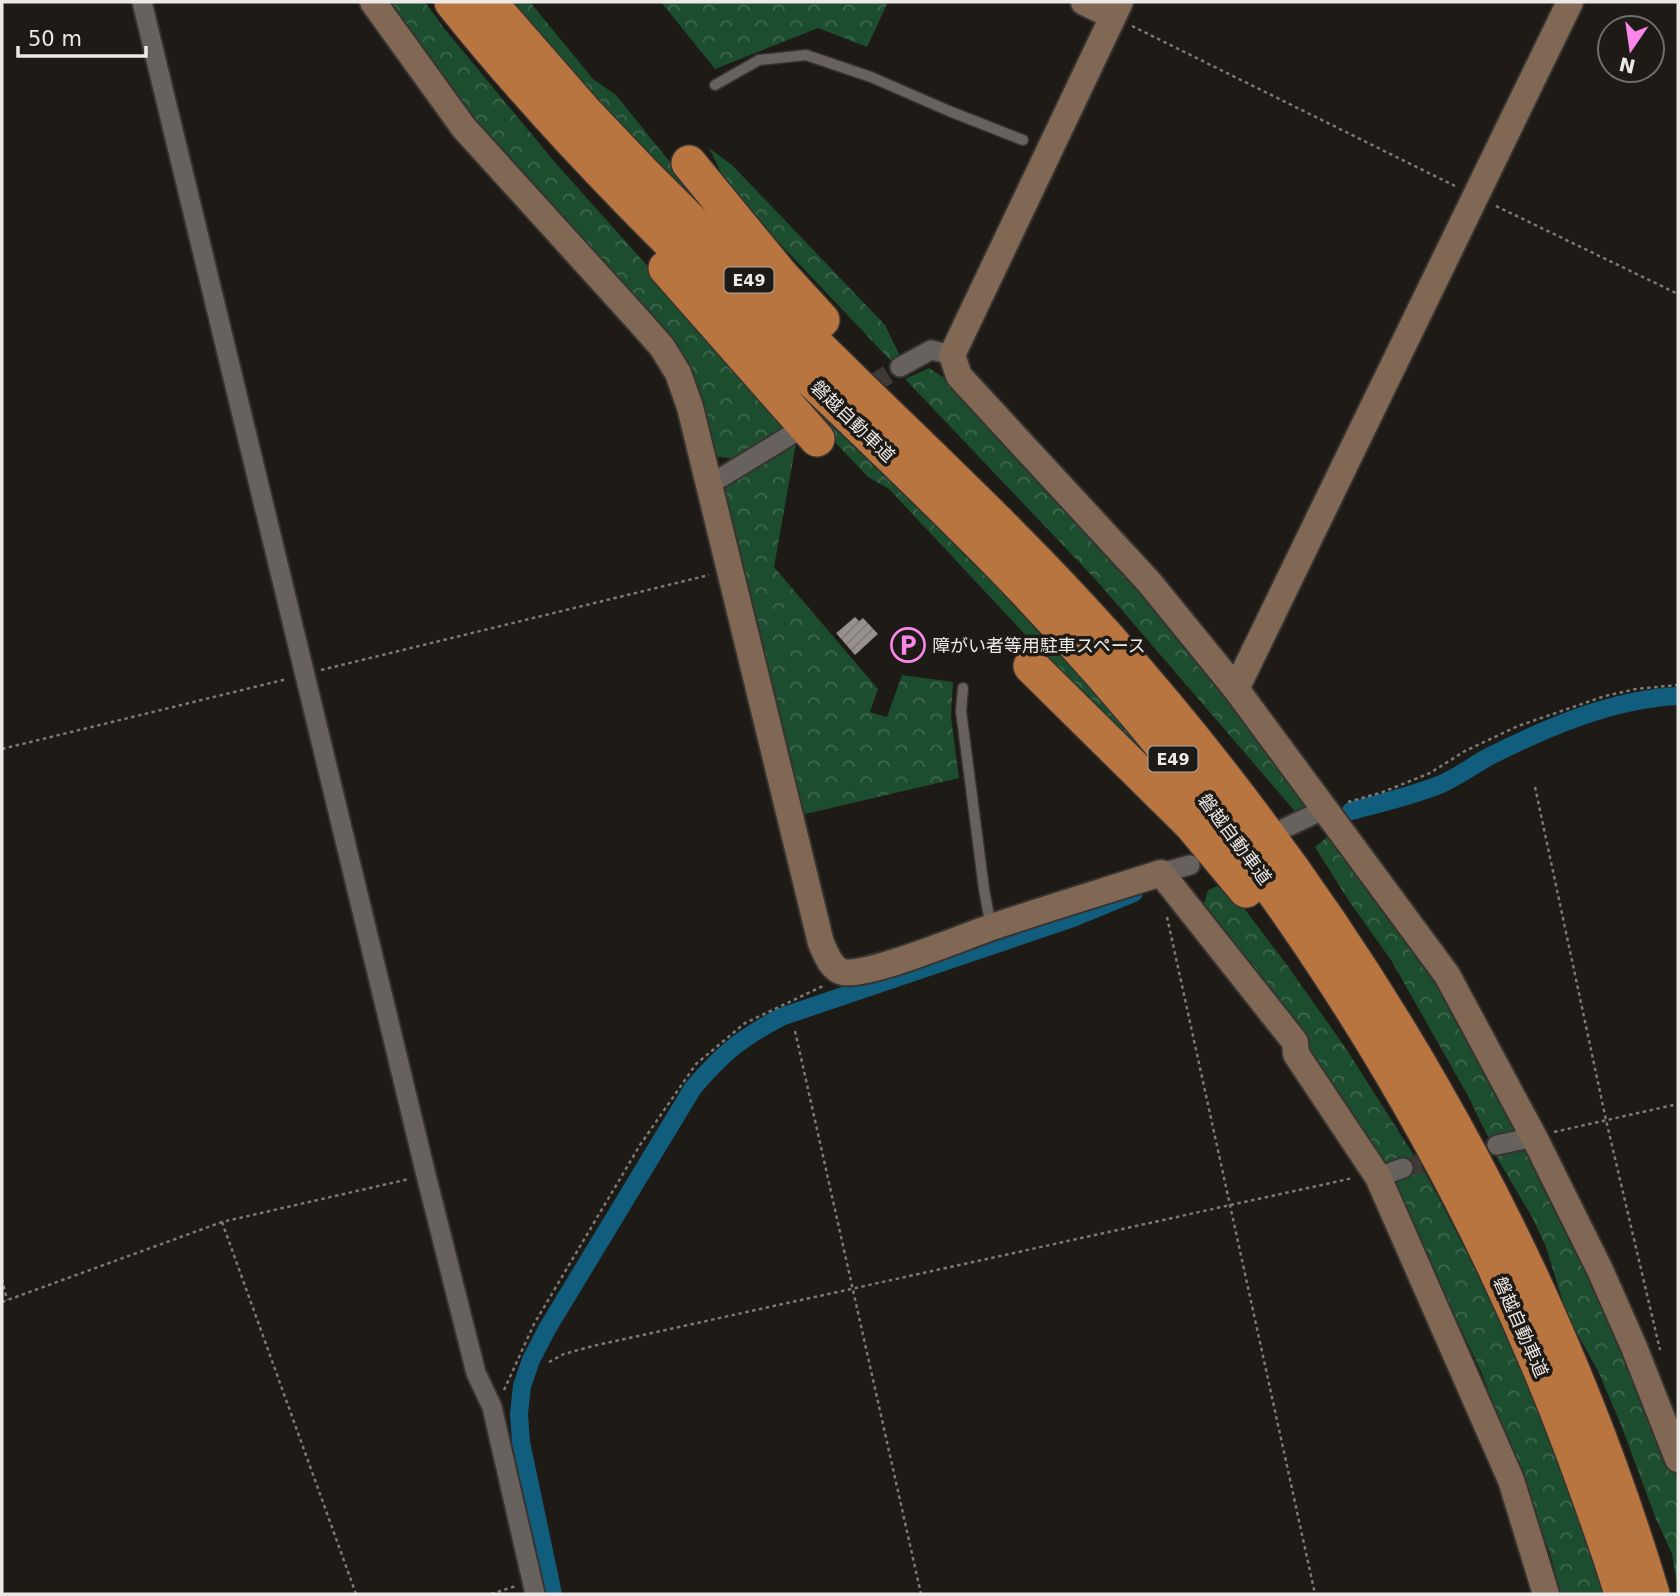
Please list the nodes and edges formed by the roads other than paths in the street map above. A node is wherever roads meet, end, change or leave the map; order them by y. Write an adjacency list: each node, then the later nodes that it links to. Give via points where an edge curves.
1 (142, 2): 31 (street, via 426,1175 475,1373 492,1407)
2 (373, 2): 15 (street, via 472,137 662,347 678,373 690,407)
3 (452, 2): 8 (highway, 磐越自動車道 / E49)
4 (489, 2): 16 (highway, 磐越自動車道 / E49, via 642,172)
5 (1084, 2): 7 (street)
6 (1570, 2): 19 (street)
7 (1117, 9): 12 (street)
8 (511, 73): 14 (highway, via 552,140); 29 (highway, 磐越自動車道 / E49, via 622,193 1002,567 1156,738 1277,894 1404,1093)
9 (715, 85): 10 (lane, via 759,60 806,55)
10 (1023, 140)
11 (689, 163): 16 (highway, via 780,274 947,452)
12 (952, 355): 13 (street, via 931,350); 19 (street, via 960,376 1149,582)
13 (900, 367)
14 (805, 436): 15 (street)
15 (709, 485): 24 (street, via 821,943 830,962 840,971 854,973)
16 (1022, 546): 34 (highway, 磐越自動車道 / E49, via 1120,652 1242,798 1391,1015 1488,1188 1537,1290 1590,1413)
17 (1031, 667): 29 (highway, via 1192,824 1260,906)
18 (963, 688): 24 (lane, via 961,711)
19 (1236, 689): 20 (street)
20 (1323, 810): 21 (street); 25 (street, via 1447,975)
21 (1285, 828)
22 (1190, 866): 23 (street)
23 (1166, 878): 24 (street); 28 (street, via 1295,1042 1296,1054)
24 (992, 927)
25 (1534, 1137): 26 (street); 30 (street, via 1600,1270)
26 (1497, 1145)
27 (1403, 1168): 28 (street)
28 (1378, 1177): 32 (street, via 1511,1480)
29 (1467, 1210): 33 (highway, 磐越自動車道 / E49, via 1562,1422)
30 (1678, 1459)
31 (533, 1587)
32 (1546, 1594)
33 (1622, 1594)
34 (1653, 1594)

